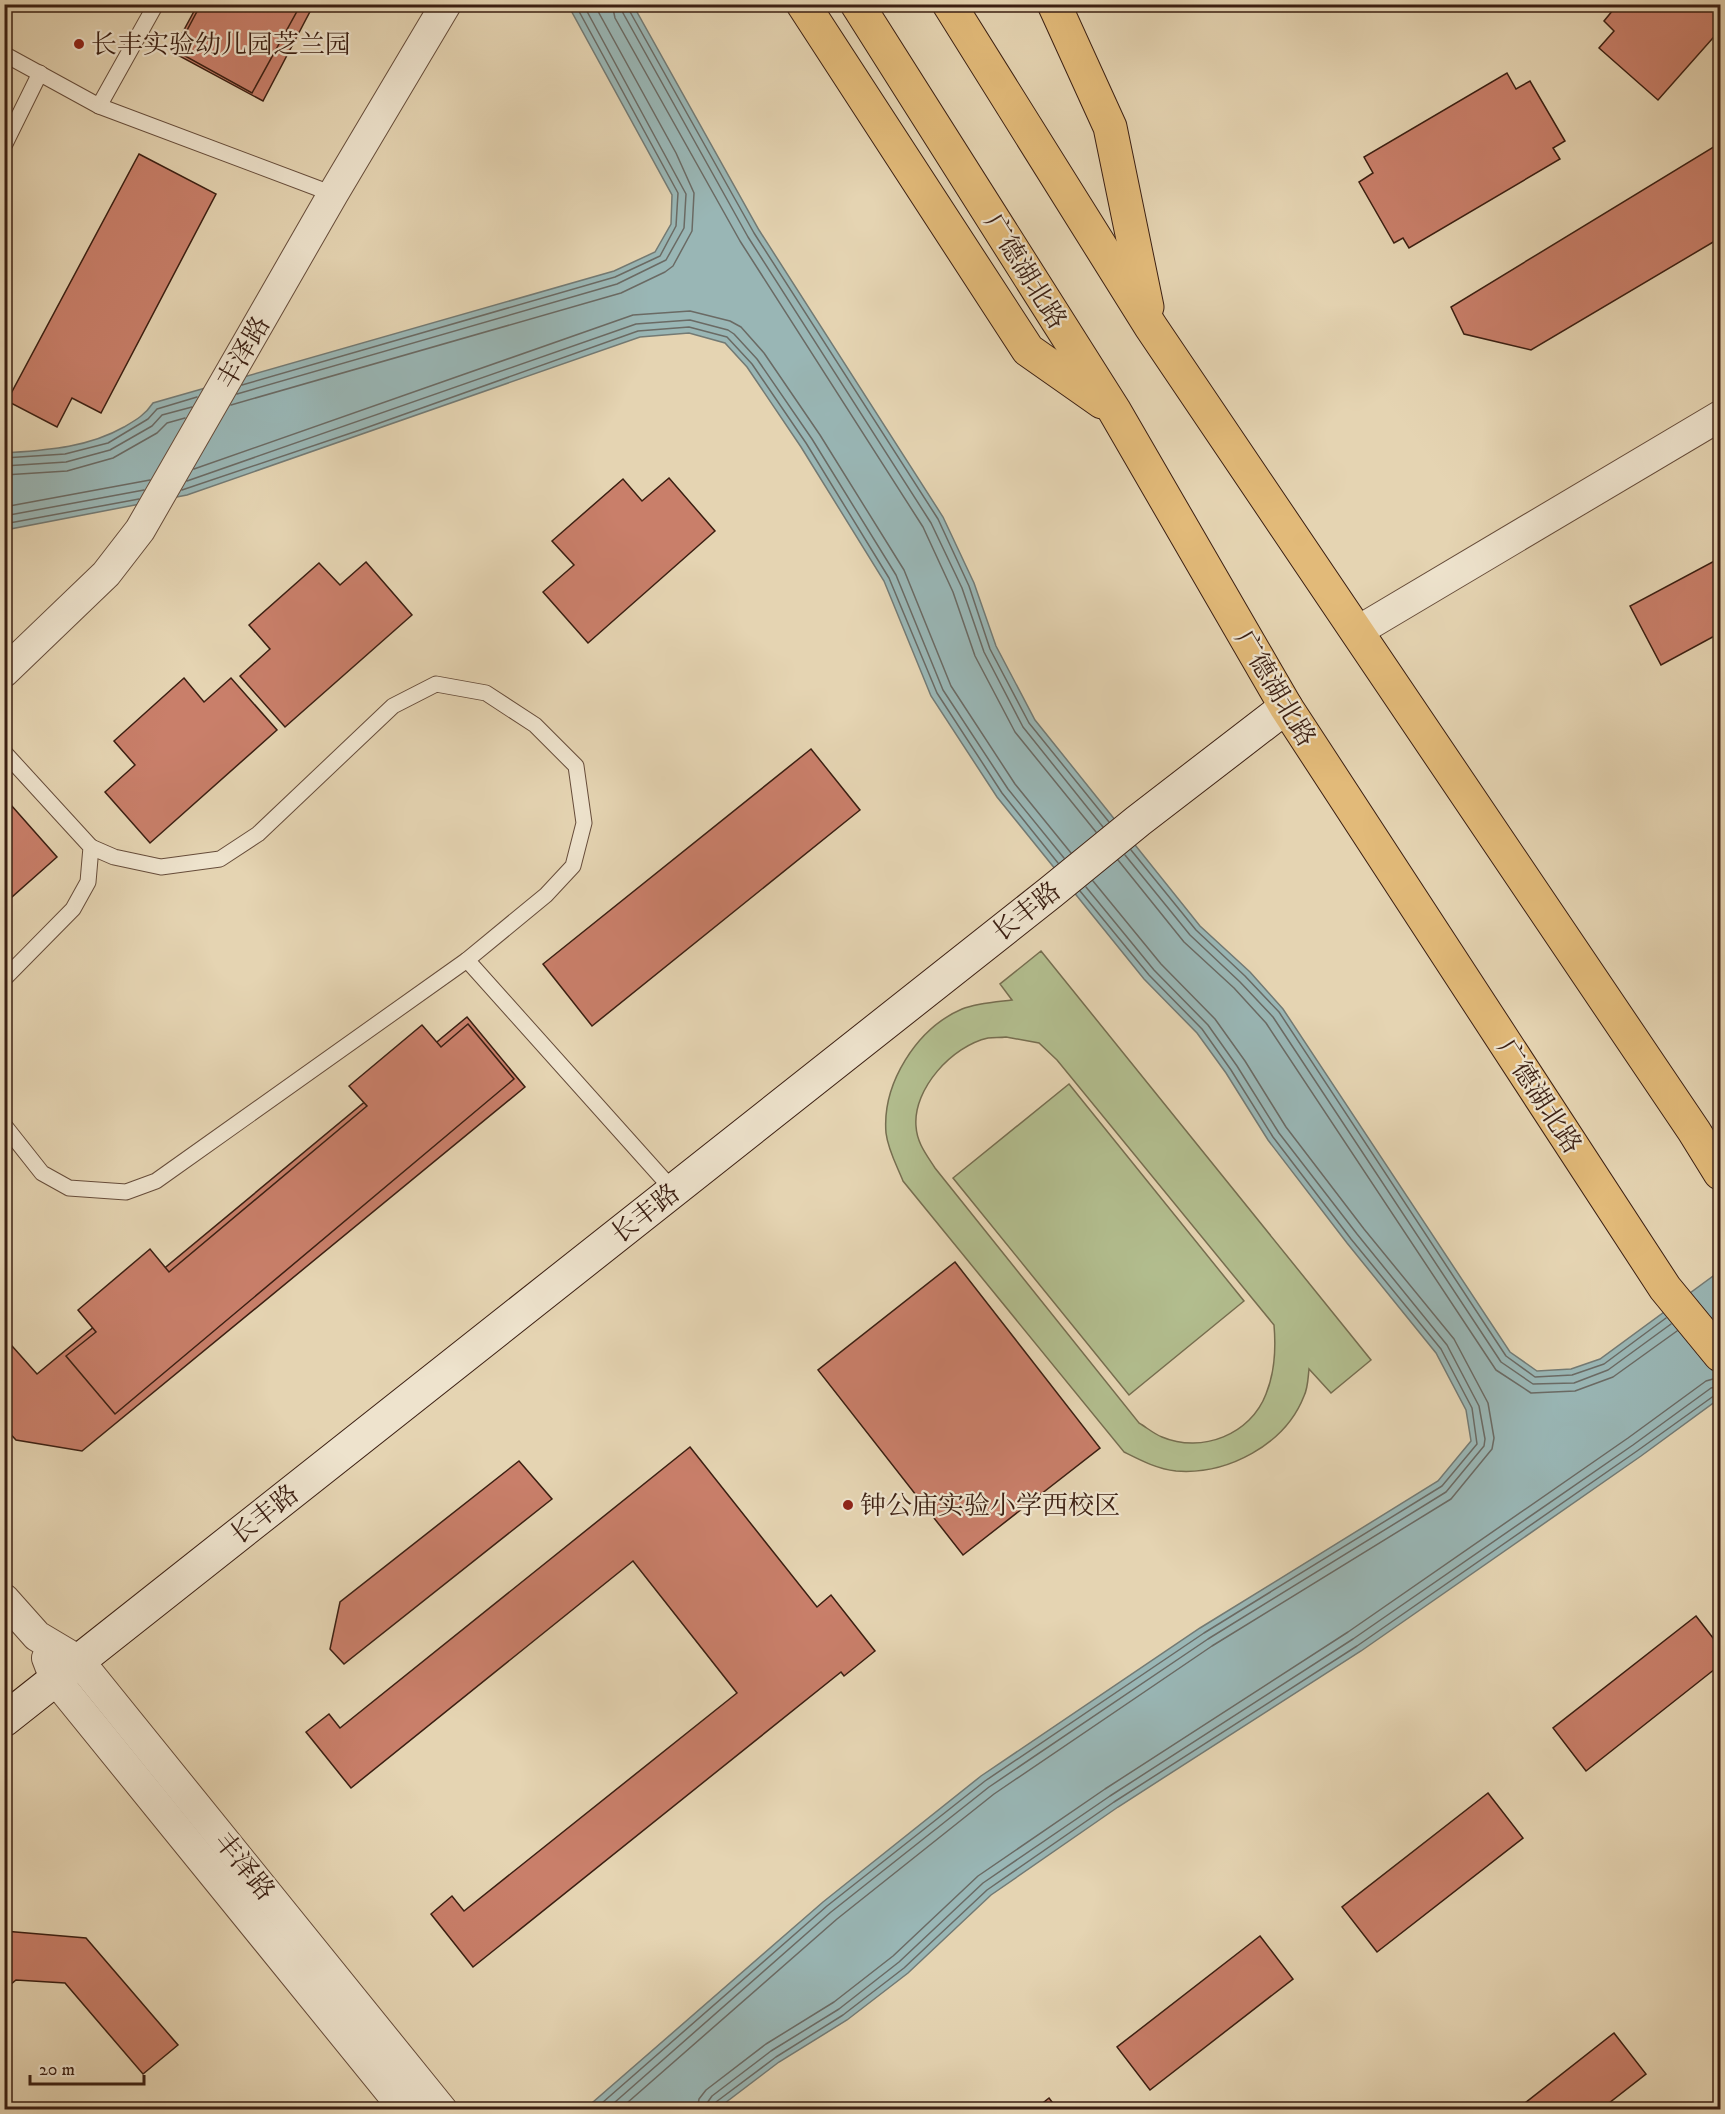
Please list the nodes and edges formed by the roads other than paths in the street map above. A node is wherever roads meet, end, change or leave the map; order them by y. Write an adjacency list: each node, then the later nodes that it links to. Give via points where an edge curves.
1 (156, 4): 9 (lane)
2 (446, 4): 11 (street, 丰泽路)
3 (803, 4): 13 (main road, via 1028,350)
4 (857, 4): 13 (main road, 广德湖北路)
5 (949, 4): 12 (main road)
6 (1054, 4): 12 (main road, via 1110,127)
7 (4, 54): 8 (lane)
8 (40, 73): 9 (lane); 10 (lane)
9 (99, 105): 11 (lane)
10 (4, 146)
11 (333, 194): 16 (street, 丰泽路, via 140,530 106,574)
12 (1151, 327): 15 (main road)
13 (1114, 411): 17 (main road, 广德湖北路)
14 (1720, 416): 15 (street)
15 (1358, 631): 23 (main road)
16 (4, 672)
17 (1286, 707): 24 (street, 长丰路); 25 (main road, 广德湖北路, via 1665,1288)
18 (4, 752): 19 (lane)
19 (91, 847): 20 (lane, via 114,857 161,867 220,859 258,834 393,706 436,684 486,693 535,725 576,766 584,823 573,866 546,894); 21 (lane, via 88,882 73,909)
20 (467, 960): 22 (lane, via 156,1181 126,1192 69,1188 42,1173); 24 (lane)
21 (4, 979)
22 (4, 1125)
23 (1720, 1173)
24 (673, 1190): 27 (street, 长丰路)
25 (1720, 1355)
26 (4, 1599): 27 (street, 丰泽路)
27 (67, 1670): 28 (street, 长丰路); 29 (street, 丰泽路); 30 (street, 丰泽路)
28 (4, 1720)
29 (405, 2109)
30 (442, 2109)

